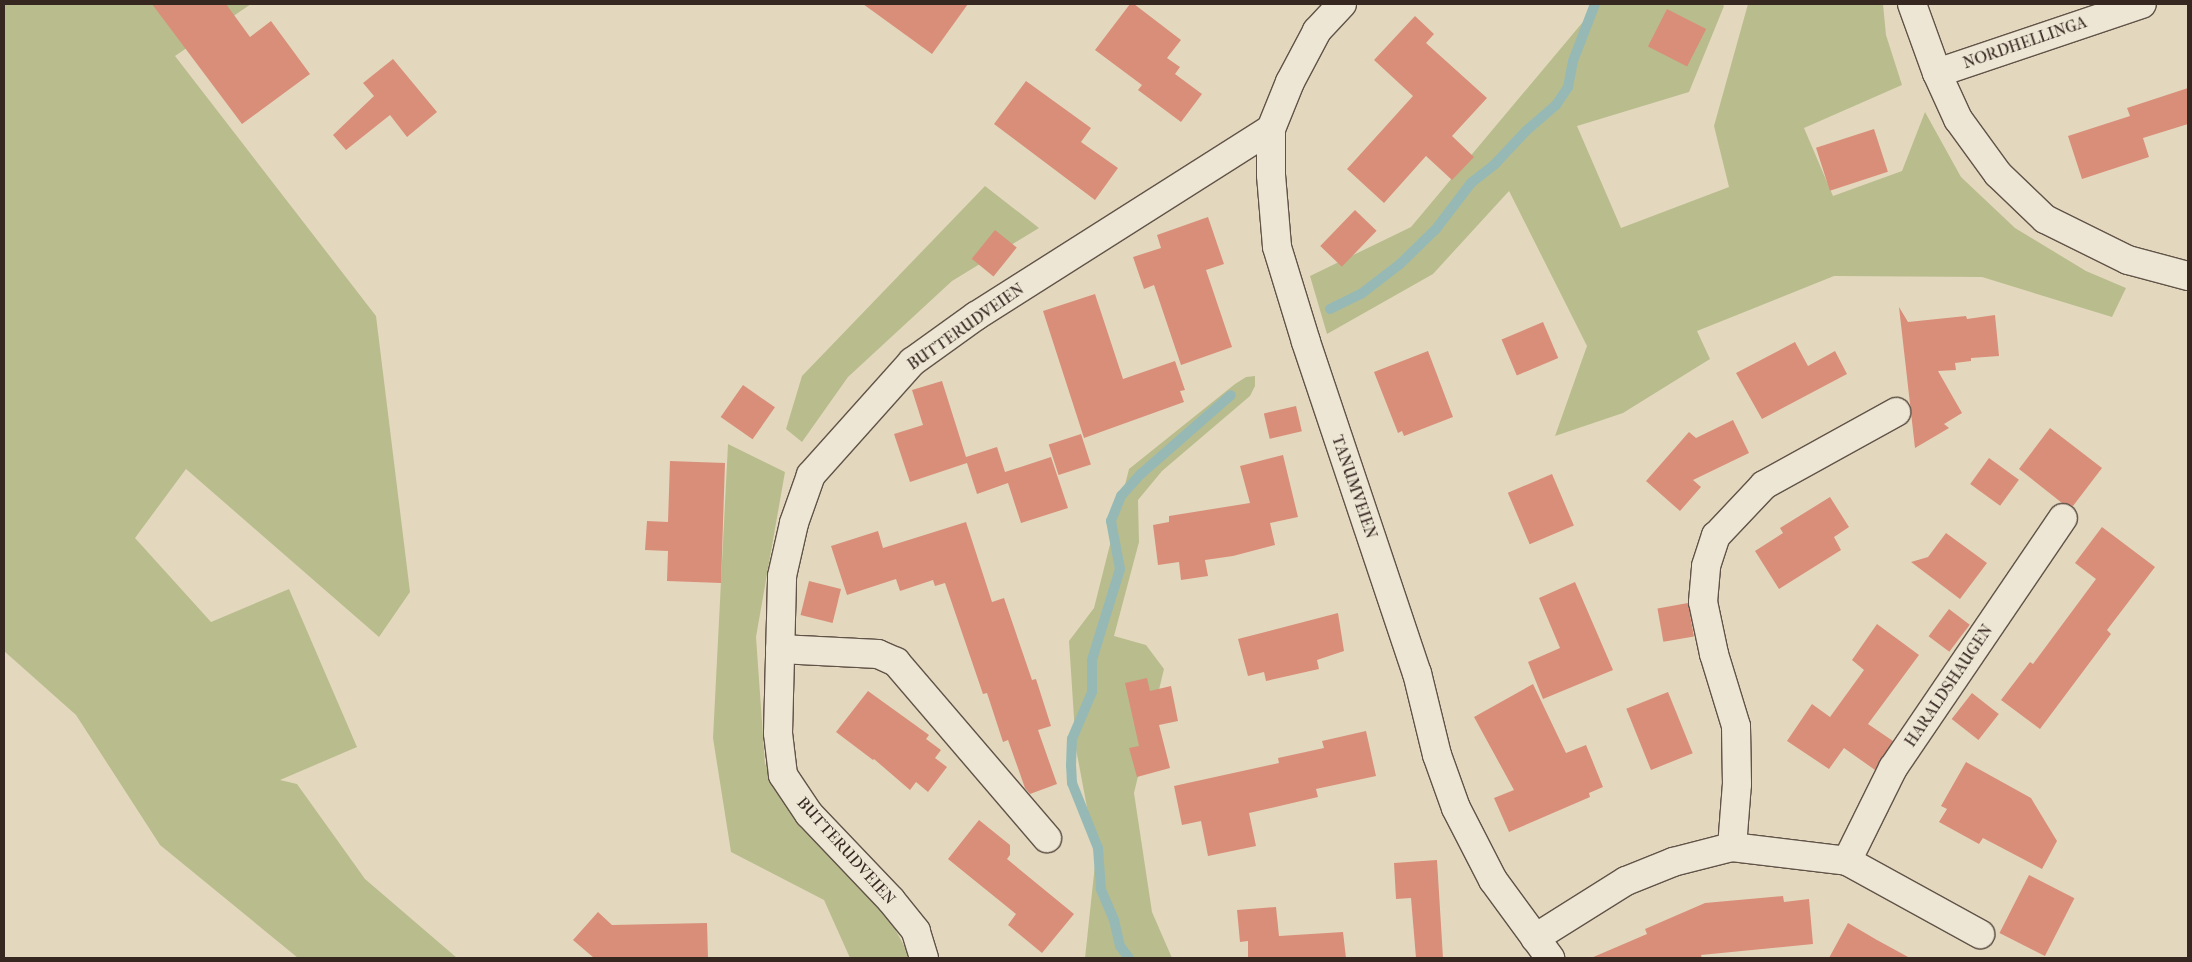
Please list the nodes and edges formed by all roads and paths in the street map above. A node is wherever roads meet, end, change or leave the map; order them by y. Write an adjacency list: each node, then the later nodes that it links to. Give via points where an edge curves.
1 (1342, 4): 5 (street, TANUMVEIEN, via 1317,31 1290,82)
2 (1912, 4): 4 (street)
3 (2142, 4): 4 (street, NORDHELLINGA)
4 (1937, 73): 6 (street, via 1958,119 1998,174 2046,219 2128,260)
5 (1271, 129): 9 (street, BUTTERUDVEIEN, via 976,316 912,362 812,475 794,523 782,576); 14 (street, TANUMVEIEN, via 1277,247 1417,673 1437,755 1456,808 1492,880)
6 (2188, 276)
7 (1896, 412): 11 (street, via 1764,485 1716,536 1706,566 1703,602 1714,654 1736,726 1737,784)
8 (2063, 518): 12 (street, HARALDSHAUGEN, via 1893,768)
9 (780, 649): 10 (street, via 878,654 896,662); 15 (street, BUTTERUDVEIEN, via 778,733 783,775 809,814 892,900 916,931)
10 (1046, 838)
11 (1732, 847): 12 (street); 14 (street, via 1673,862 1626,881)
12 (1847, 861): 13 (street)
13 (1980, 934)
14 (1543, 948)
15 (924, 958)

